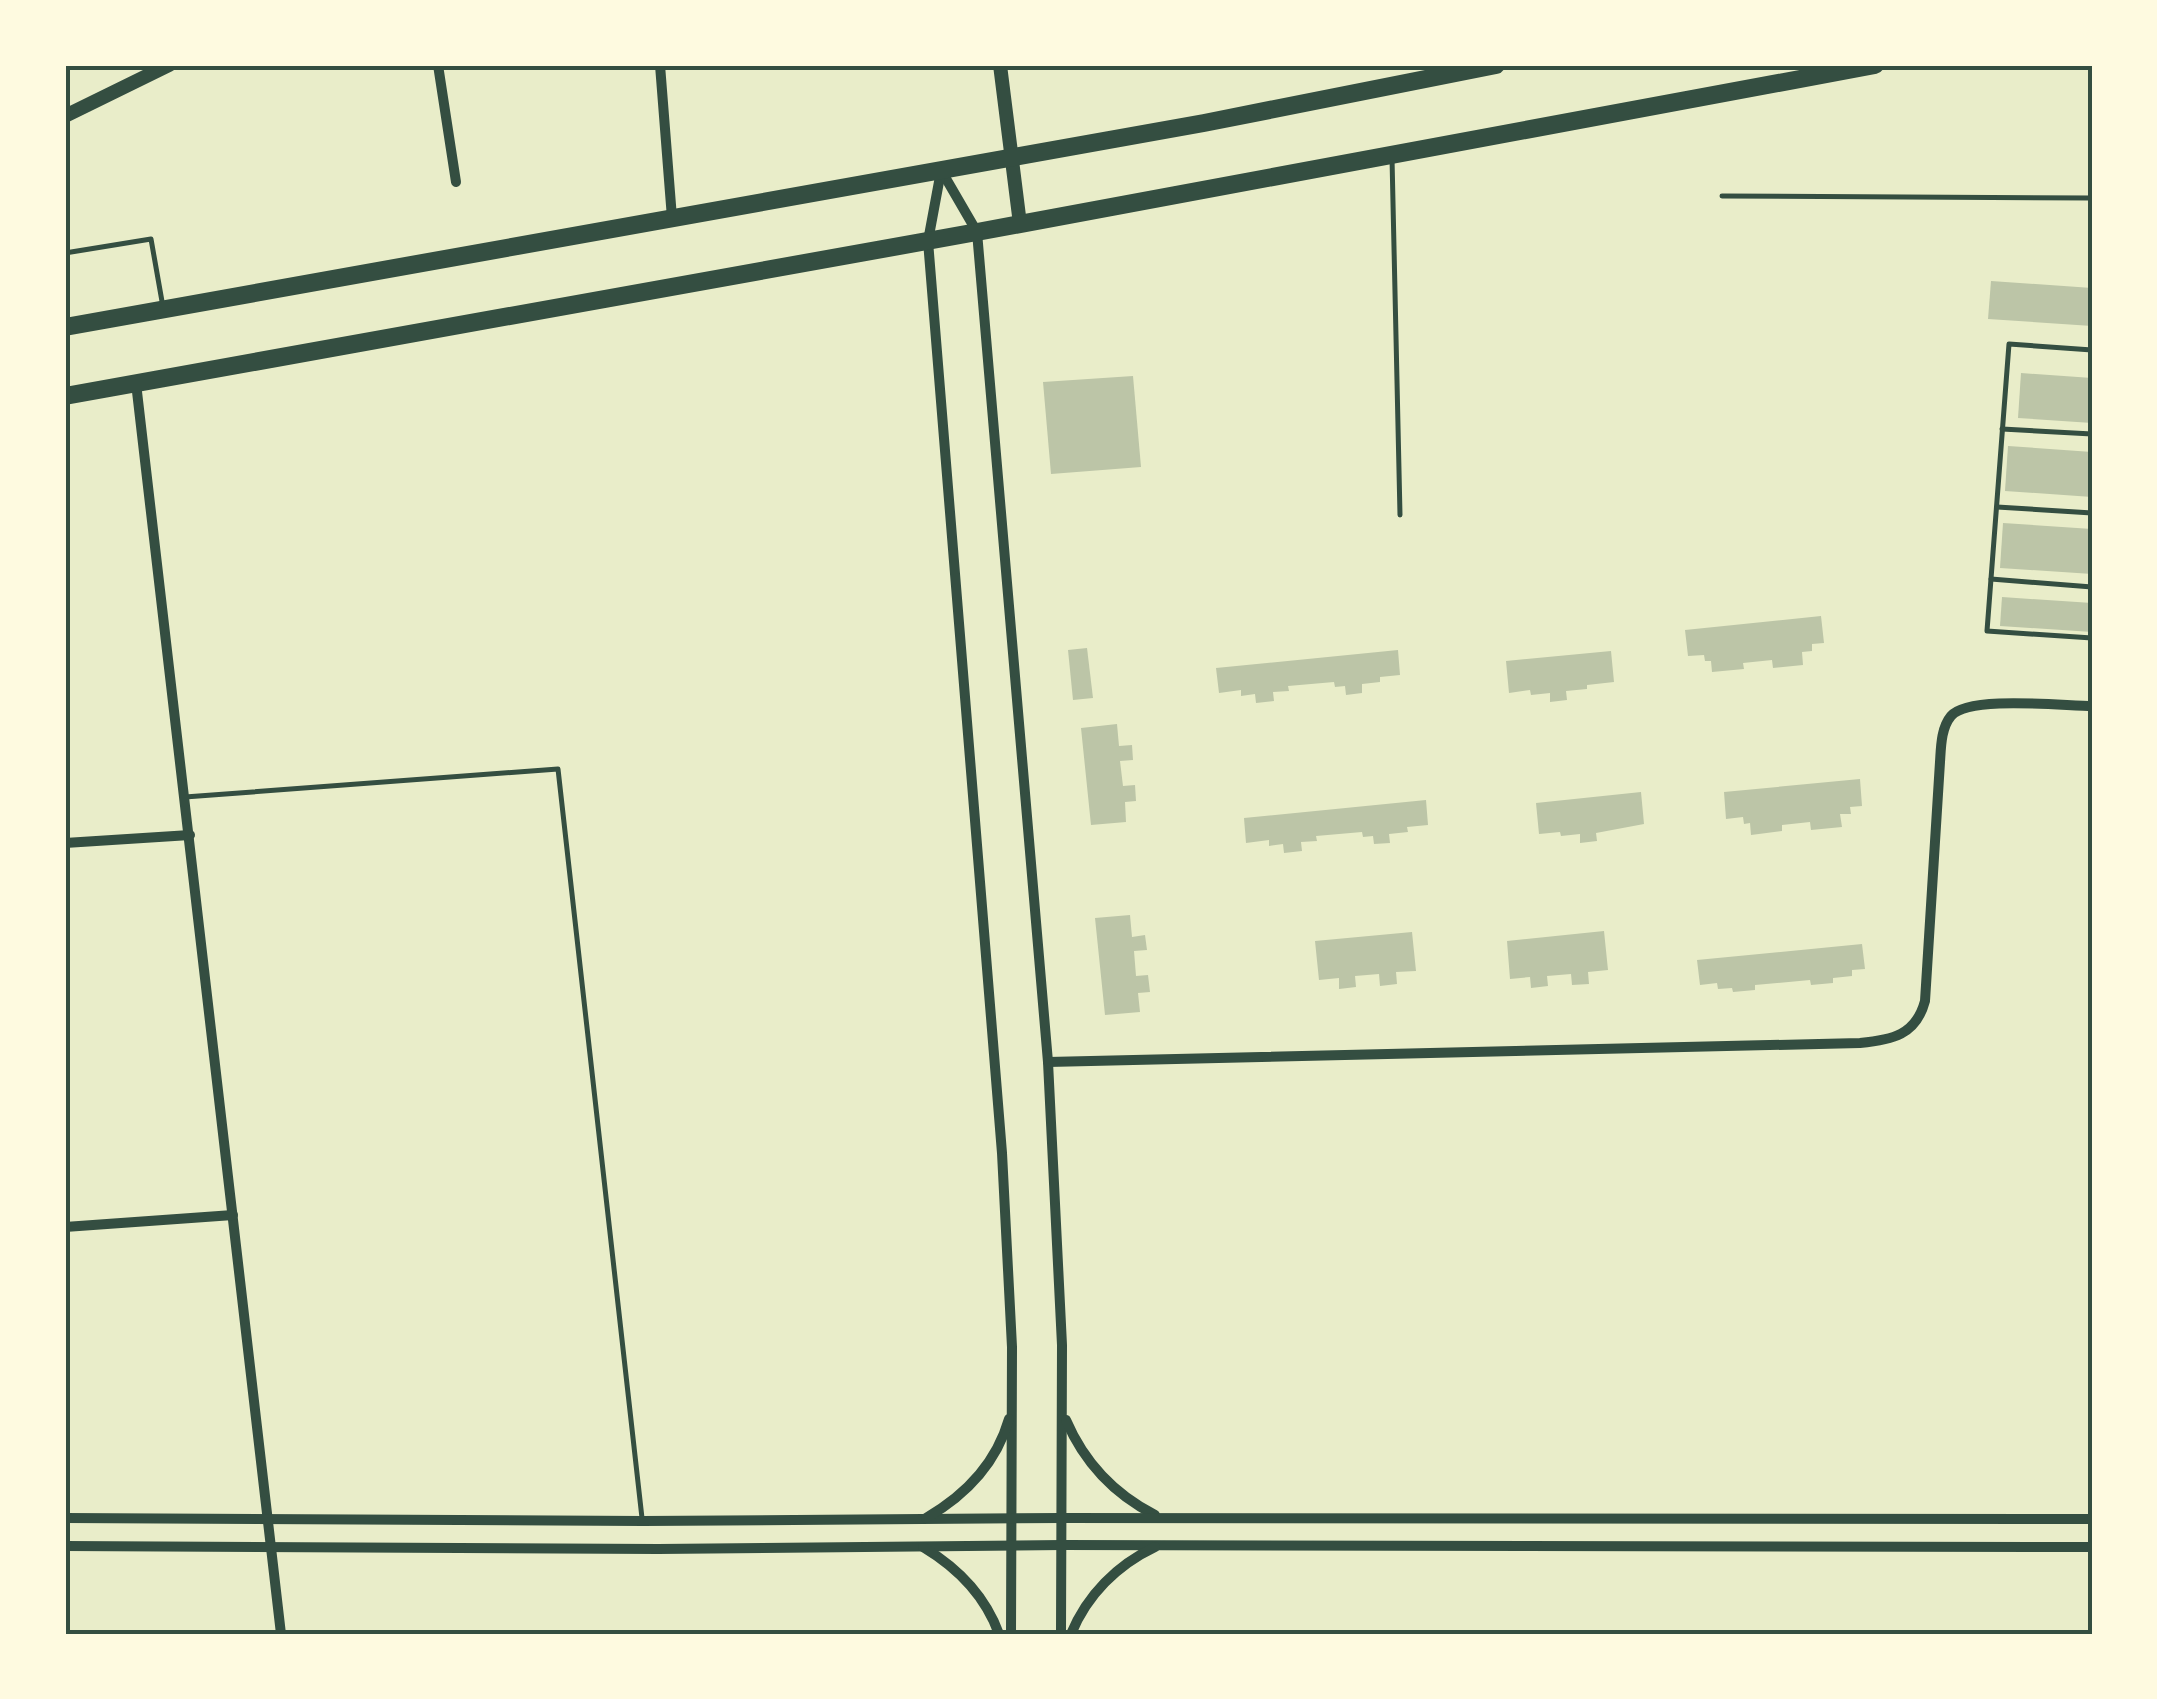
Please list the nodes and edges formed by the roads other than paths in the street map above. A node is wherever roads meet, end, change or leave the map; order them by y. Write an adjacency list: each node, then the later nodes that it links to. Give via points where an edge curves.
1 (169, 65): 7 (street)
2 (438, 65): 11 (street)
3 (660, 65): 14 (street)
4 (1000, 65): 9 (street)
5 (1496, 65): 9 (highway)
6 (1875, 65): 8 (highway)
7 (65, 116)
8 (1392, 155): 15 (highway); 28 (lane)
9 (1012, 158): 10 (highway); 15 (street)
10 (941, 170): 14 (highway); 16 (street); 17 (street)
11 (456, 182)
12 (1722, 196): 13 (lane)
13 (2092, 198)
14 (672, 218): 19 (highway)
15 (1020, 224): 16 (highway)
16 (977, 232): 17 (highway); 36 (street)
17 (928, 241): 22 (highway); 39 (street, via 996,1071)
18 (65, 254): 19 (lane, via 151,238)
19 (164, 310): 20 (highway)
20 (65, 328)
21 (2092, 350): 24 (lane, via 2009,344)
22 (136, 383): 23 (highway); 33 (street)
23 (65, 396)
24 (2002, 429): 25 (lane); 26 (lane)
25 (2092, 434)
26 (1997, 507): 27 (lane); 29 (lane)
27 (2092, 514)
28 (1400, 515)
29 (1991, 580): 30 (lane); 31 (lane, via 1987,631)
30 (2092, 587)
31 (2092, 638)
32 (2092, 706): 36 (street, via 1980,704 1950,718 1940,762 1925,1001 1916,1022 1896,1037)
33 (186, 796): 34 (street); 48 (lane, via 558,769)
34 (190, 835): 35 (street); 37 (street)
35 (65, 843)
36 (1048, 1062): 40 (street)
37 (233, 1215): 38 (street); 41 (street)
38 (65, 1227)
39 (1013, 1409): 43 (street, via 986,1468); 44 (street)
40 (1062, 1413): 45 (street); 46 (street, via 1096,1470)
41 (268, 1517): 42 (street); 48 (street); 49 (street)
42 (65, 1518)
43 (924, 1518): 44 (street); 48 (street)
44 (1012, 1518): 45 (street); 52 (street)
45 (1062, 1518): 46 (street); 53 (street)
46 (1160, 1518): 47 (street)
47 (2092, 1519)
48 (643, 1521)
49 (271, 1545): 50 (street); 51 (street); 56 (street)
50 (65, 1546)
51 (922, 1546): 52 (street); 57 (street, via 964,1578)
52 (1012, 1546): 53 (street); 58 (street)
53 (1062, 1546): 54 (street); 59 (street)
54 (1160, 1546): 55 (street); 60 (street, via 1110,1577)
55 (2092, 1547)
56 (281, 1634)
57 (1000, 1634)
58 (1010, 1634)
59 (1061, 1634)
60 (1071, 1634)

